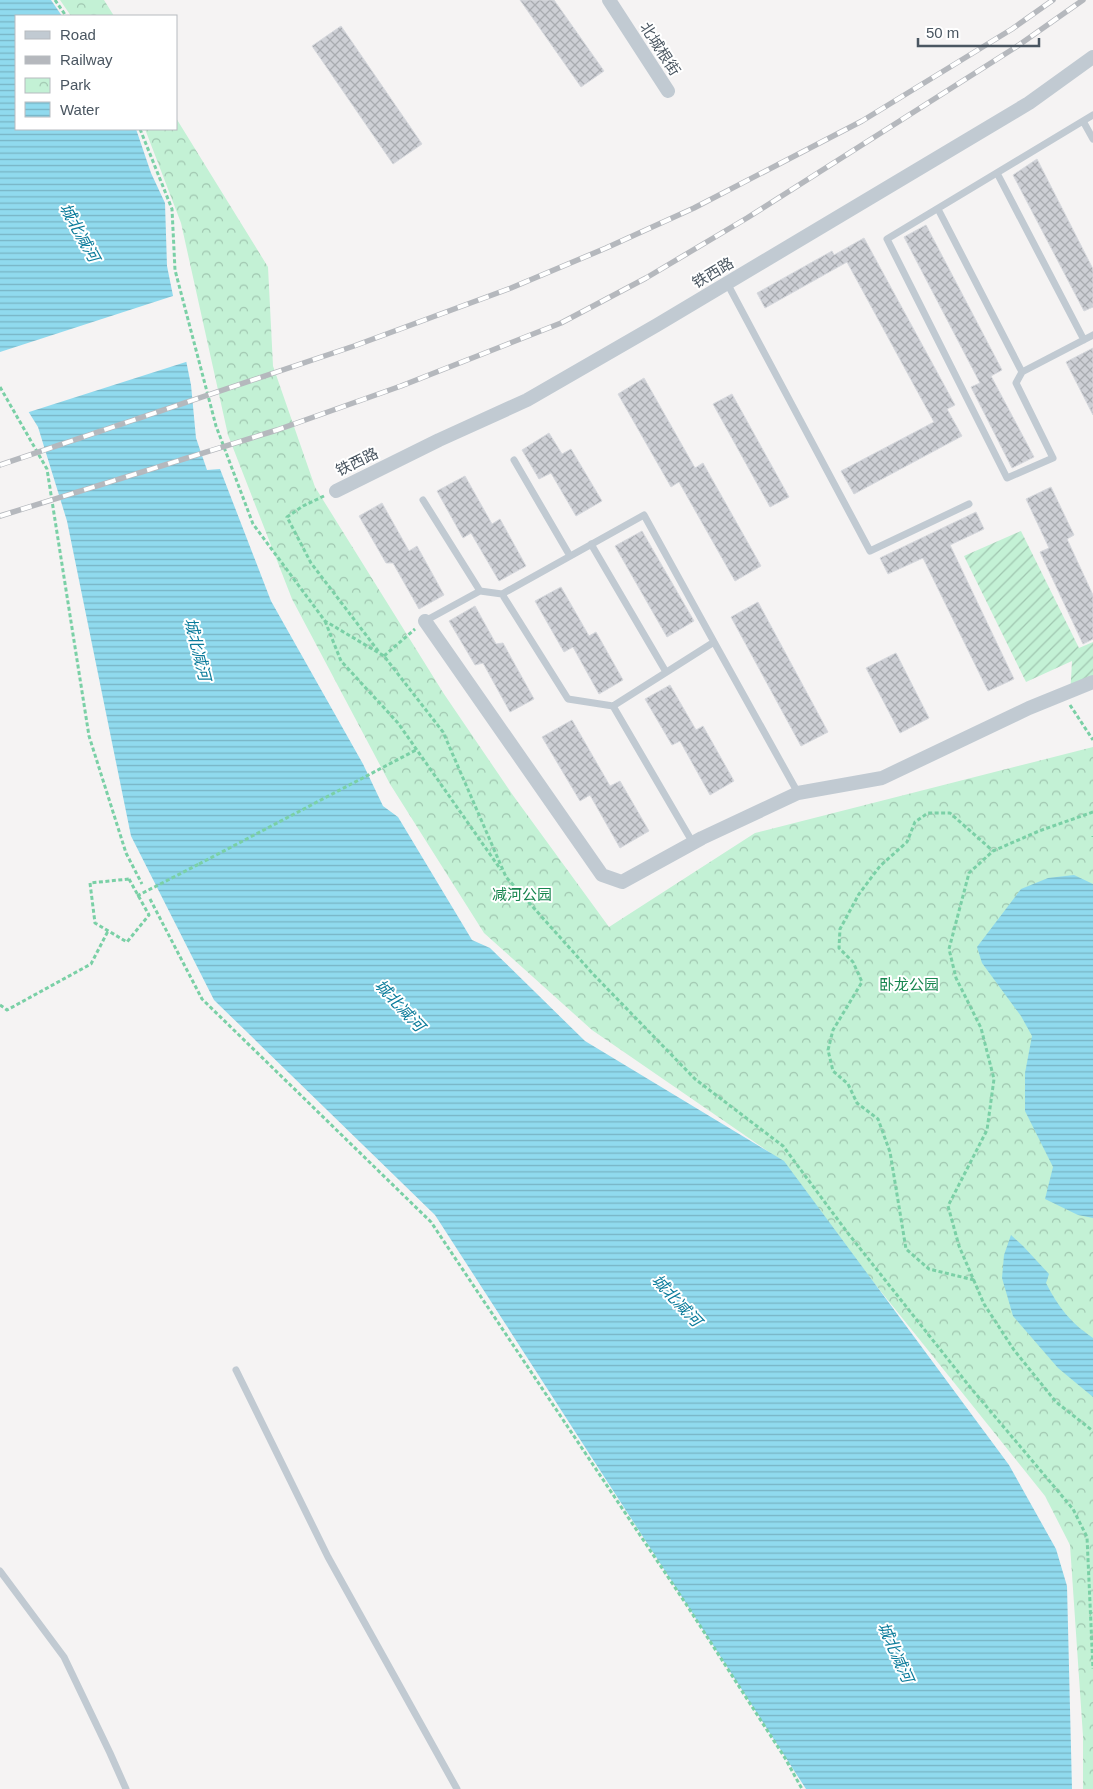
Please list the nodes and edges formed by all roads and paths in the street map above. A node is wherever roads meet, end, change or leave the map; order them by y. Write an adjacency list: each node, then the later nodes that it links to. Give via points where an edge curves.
1 (55, 0): 3 (path)
2 (609, 0): 5 (street, 北城根街)
3 (65, 15)
4 (1093, 57): 12 (street, 铁西路, via 1029,103)
5 (668, 91)
6 (1093, 115): 7 (lane)
7 (1083, 121): 9 (lane); 10 (lane)
8 (140, 130): 25 (path, via 172,210 175,270 219,435 254,524)
9 (1093, 139)
10 (997, 173): 11 (lane); 14 (lane)
11 (938, 208): 15 (lane); 15 (lane, via 887,239 1007,478 1053,458 1016,383)
12 (727, 283): 18 (street, 铁西路, via 527,400); 20 (lane, via 870,551)
13 (1093, 335): 14 (lane)
14 (1084, 340): 15 (lane)
15 (1022, 372)
16 (0, 387): 40 (path, via 47,469 89,736 126,853)
17 (514, 460): 22 (lane)
18 (336, 491): 28 (path, via 302,506 287,518 311,563)
19 (423, 500): 23 (lane)
20 (969, 504)
21 (591, 544): 22 (lane); 27 (lane, via 644,515); 29 (lane)
22 (570, 556): 24 (lane)
23 (480, 591): 24 (lane); 26 (lane)
24 (502, 594): 32 (lane, via 568,699)
25 (325, 621): 28 (path); 34 (path, via 341,661 398,723)
26 (425, 621): 28 (path); 37 (street, via 602,875 622,882)
27 (714, 642): 29 (lane); 35 (lane)
28 (382, 655): 39 (path, via 443,732)
29 (666, 672): 32 (lane)
30 (1093, 682): 31 (street)
31 (1065, 693): 33 (path, via 1071,709); 35 (street, via 882,778)
32 (613, 706): 37 (lane)
33 (1093, 740)
34 (416, 750): 39 (path); 41 (path, bridge)
35 (798, 793): 37 (street)
36 (1093, 812): 38 (path)
37 (693, 843)
38 (993, 852): 45 (path, via 969,873 949,949 956,978 981,1028 994,1080 987,1130 948,1206 959,1246); 45 (path, via 950,813 928,813 915,822 907,842 880,866 859,894 840,929 839,948 853,962 862,982 833,1030 828,1050 833,1071 848,1084 857,1103 878,1119 890,1152 906,1250 928,1269)
39 (506, 877): 49 (path, via 593,974 695,1079 783,1146 970,1387 1074,1509 1087,1537)
40 (142, 884)
41 (137, 896): 43 (path, via 149,915 127,942); 43 (path, via 129,879 90,883 95,923)
42 (150, 899): 52 (path, via 202,999 431,1222 686,1604)
43 (108, 931): 44 (path, via 91,964 7,1010)
44 (0, 1005)
45 (974, 1280): 47 (path, via 984,1304 1014,1350 1056,1402)
46 (236, 1370): 51 (lane, via 328,1558)
47 (1093, 1431)
48 (0, 1571): 50 (lane, via 64,1657)
49 (1093, 1669)
50 (126, 1789)
51 (457, 1789)
52 (802, 1789)

